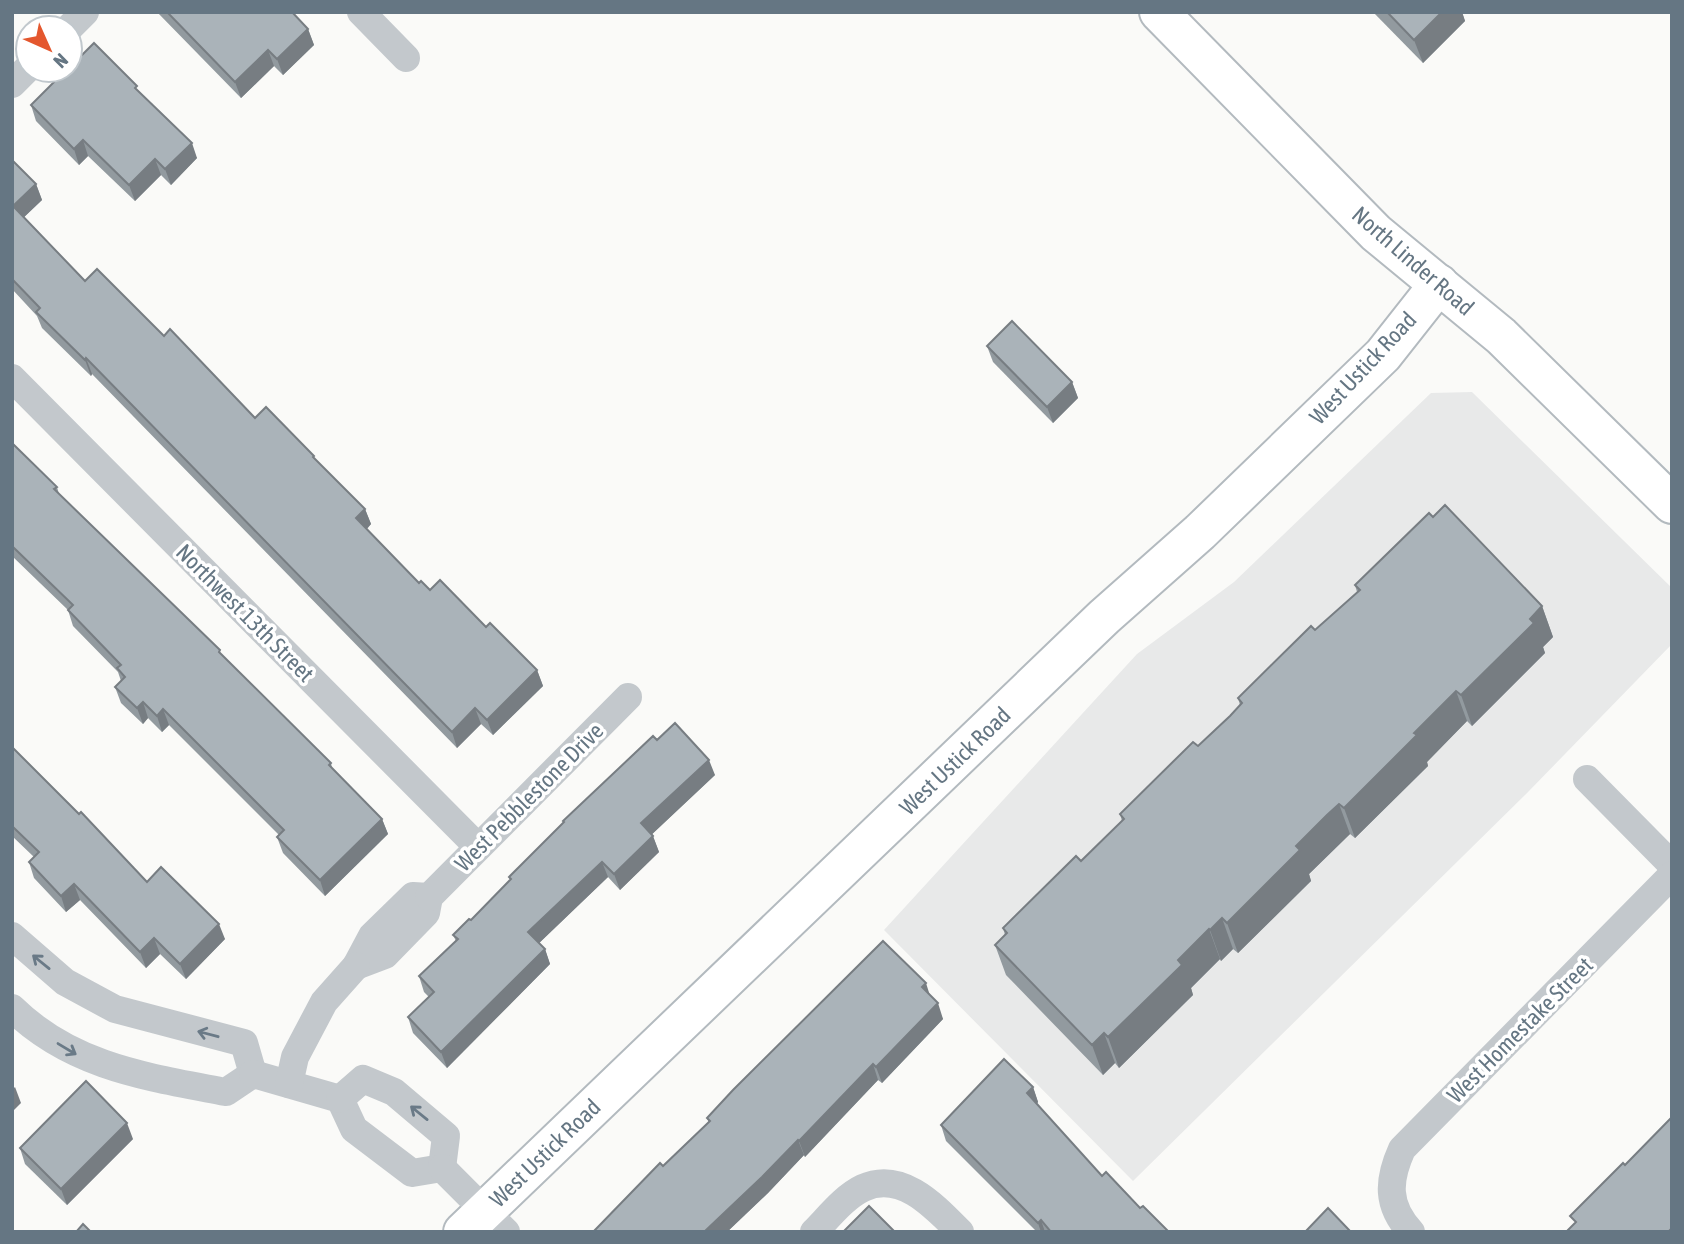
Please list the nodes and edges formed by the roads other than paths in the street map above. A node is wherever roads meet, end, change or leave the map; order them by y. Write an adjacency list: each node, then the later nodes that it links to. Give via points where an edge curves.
1 (361, 12): 3 (street)
2 (1159, 12): 4 (main road, North Linder Road, via 1376,233)
3 (406, 58)
4 (1439, 285): 6 (main road, North Linder Road, via 1503,338); 18 (main road, West Ustick Road, via 1383,355 1200,532 1104,617)
5 (12, 378): 9 (street, Northwest 13th Street)
6 (1672, 504)
7 (628, 697): 9 (street, West Pebblestone Drive)
8 (1587, 779): 10 (street)
9 (478, 847): 15 (street, West Pebblestone Drive, via 429,897 413,896 372,936 356,966 324,1002 295,1057)
10 (1672, 864)
11 (1672, 875): 21 (street, West Homestake Street, via 1402,1149 1392,1171 1391,1196)
12 (12, 936): 14 (street, one-way to 12, via 244,1043 115,1009 65,982)
13 (12, 1009): 14 (street, one-way to 14, via 75,1054 142,1075 226,1092)
14 (253, 1073): 15 (street)
15 (289, 1084): 16 (street)
16 (341, 1099): 17 (street, via 354,1129 412,1173); 17 (street, one-way to 16, via 446,1136 394,1092 363,1079)
17 (442, 1168): 18 (street)
18 (485, 1225)
19 (814, 1232): 20 (street, via 848,1199 881,1183 903,1187 928,1200)
20 (960, 1232)
21 (1411, 1232)

